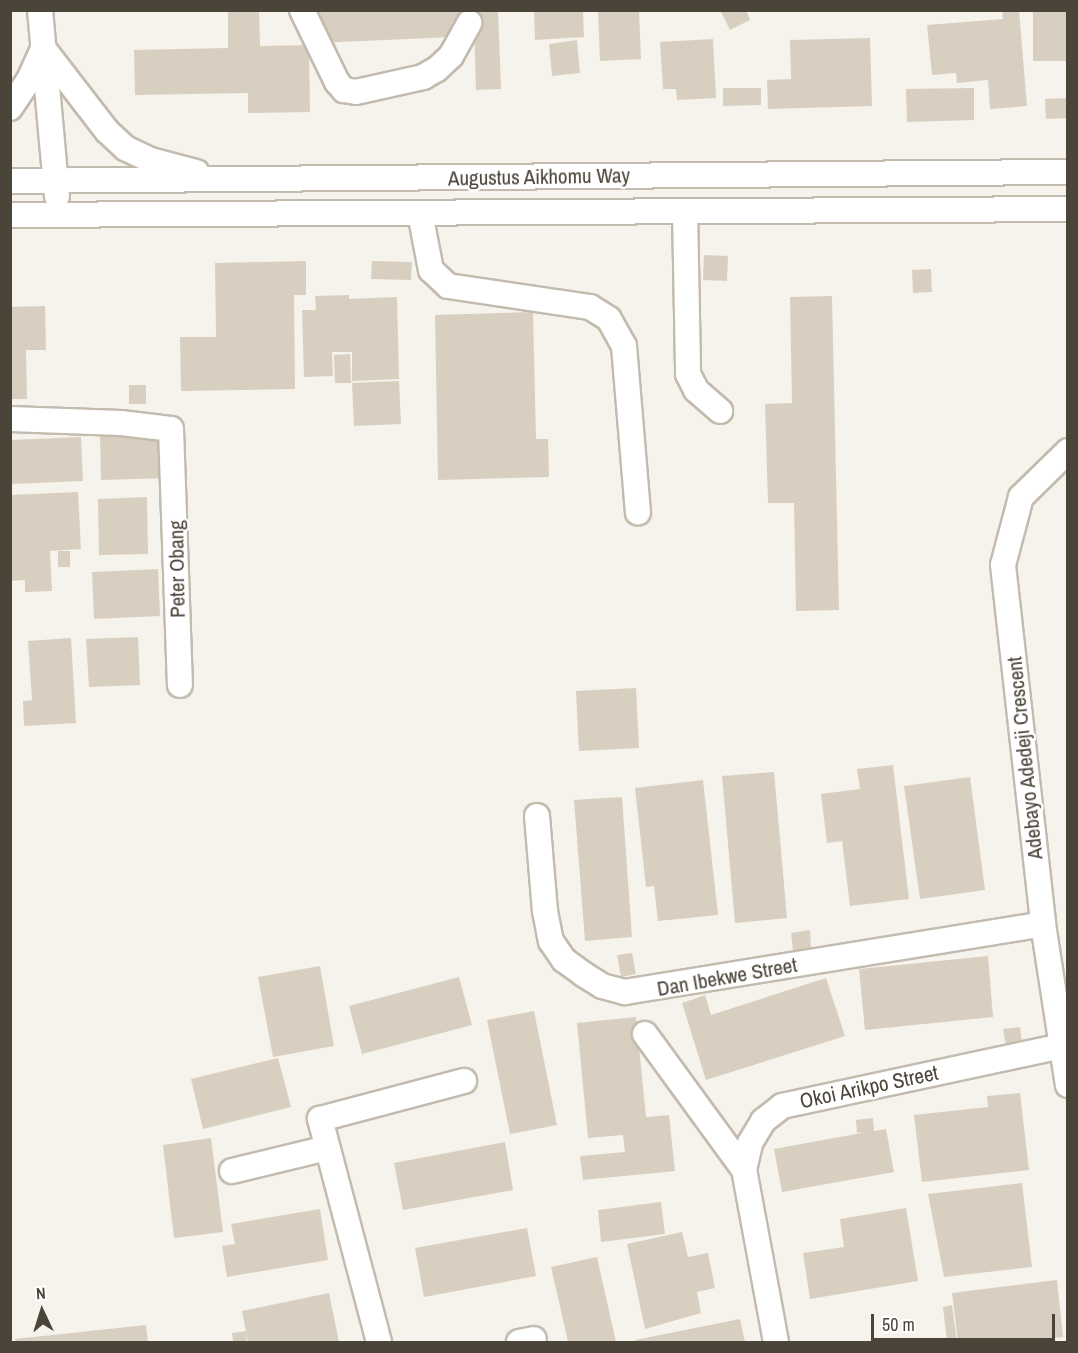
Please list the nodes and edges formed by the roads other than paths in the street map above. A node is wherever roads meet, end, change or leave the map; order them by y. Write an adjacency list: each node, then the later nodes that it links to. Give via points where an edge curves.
1 (40, 10): 4 (street)
2 (302, 10): 3 (street, via 337,82 344,90 356,92 423,77 437,69 451,56)
3 (469, 23)
4 (43, 48): 5 (street, via 30,80); 7 (street, via 107,131 125,148 151,160); 9 (street)
5 (10, 108)
6 (1068, 172): 7 (street, Augustus Aikhomu Way)
7 (227, 180): 9 (street, Augustus Aikhomu Way)
8 (10, 181): 9 (street, Augustus Aikhomu Way)
9 (56, 182): 14 (street)
10 (1068, 209): 11 (street, Augustus Aikhomu Way)
11 (684, 211): 12 (street, Augustus Aikhomu Way); 15 (street, via 688,374 696,390)
12 (420, 213): 14 (street, Augustus Aikhomu Way); 18 (street, via 431,270 448,285 590,307 609,319 624,346)
13 (10, 215): 14 (street, Augustus Aikhomu Way)
14 (58, 215)
15 (720, 411)
16 (10, 419): 19 (street, Peter Obang, via 171,429 175,453)
17 (1068, 452): 21 (street, Adebayo Adedeji Crescent, via 1021,497 1003,565)
18 (638, 512)
19 (180, 685)
20 (537, 816): 21 (street, Dan Ibekwe Street, via 551,941 564,960 583,974 602,986 625,992)
21 (1043, 924): 22 (street, Adebayo Adedeji Crescent)
22 (1062, 1012): 24 (street, Adebayo Adedeji Crescent)
23 (645, 1034): 27 (street)
24 (1065, 1065): 27 (street, Okoi Arikpo Street, via 782,1106 763,1121)
25 (464, 1081): 26 (street, via 320,1119)
26 (327, 1148): 28 (street); 29 (street)
27 (744, 1170): 30 (street, Okoi Arikpo Street)
28 (232, 1171)
29 (379, 1342)
30 (776, 1342)

